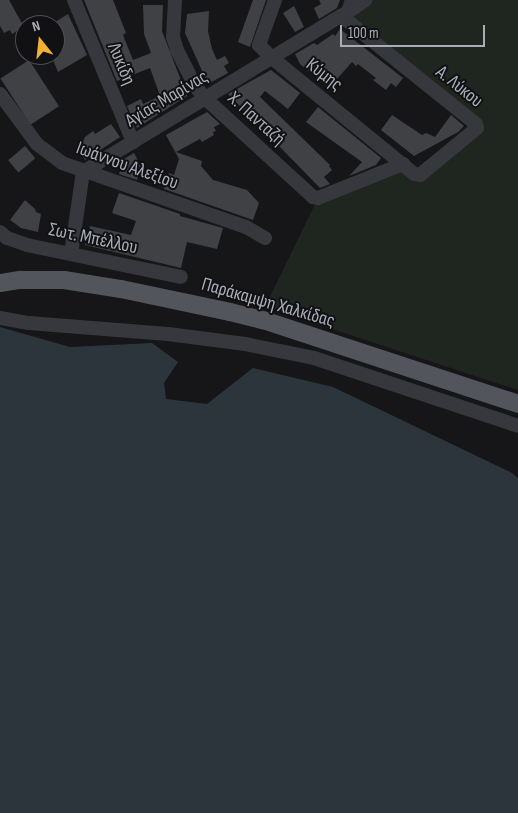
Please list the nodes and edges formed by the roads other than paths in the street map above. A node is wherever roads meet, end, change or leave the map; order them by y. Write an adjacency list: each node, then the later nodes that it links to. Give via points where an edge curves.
1 (74, 0): 10 (street, Λυκίδη)
2 (175, 0): 8 (street, Χ. Πανταζή, via 173,37 195,86)
3 (276, 0): 6 (street, Κύμης, via 259,45)
4 (365, 0): 5 (street, Αγίας Μαρίνας)
5 (347, 9): 6 (street, Αγίας Μαρίνας); 9 (street, Α. Λύκου)
6 (272, 58): 8 (street, Αγίας Μαρίνας); 11 (street, Κύμης)
7 (0, 94): 12 (street, Ιωάννου Αλεξίου, via 38,144 62,164)
8 (205, 98): 10 (street, Αγίας Μαρίνας); 11 (street, Χ. Πανταζή, via 318,198)
9 (476, 124): 11 (street, Κύμης, via 477,128 420,175)
10 (133, 142): 12 (street, Αγίας Μαρίνας)
11 (403, 164)
12 (83, 172): 14 (street, Ιωάννου Αλεξίου, via 246,227); 15 (street)
13 (0, 232): 15 (street, Σωτ. Μπέλλου, via 27,245)
14 (265, 238)
15 (71, 254): 16 (street, Σωτ. Μπέλλου)
16 (181, 277)
17 (0, 283): 19 (main road, Παράκαμψη Χαλκίδας, via 64,280 230,312)
18 (0, 318): 20 (street, via 168,334 245,344 314,358)
19 (518, 404)
20 (518, 426)

